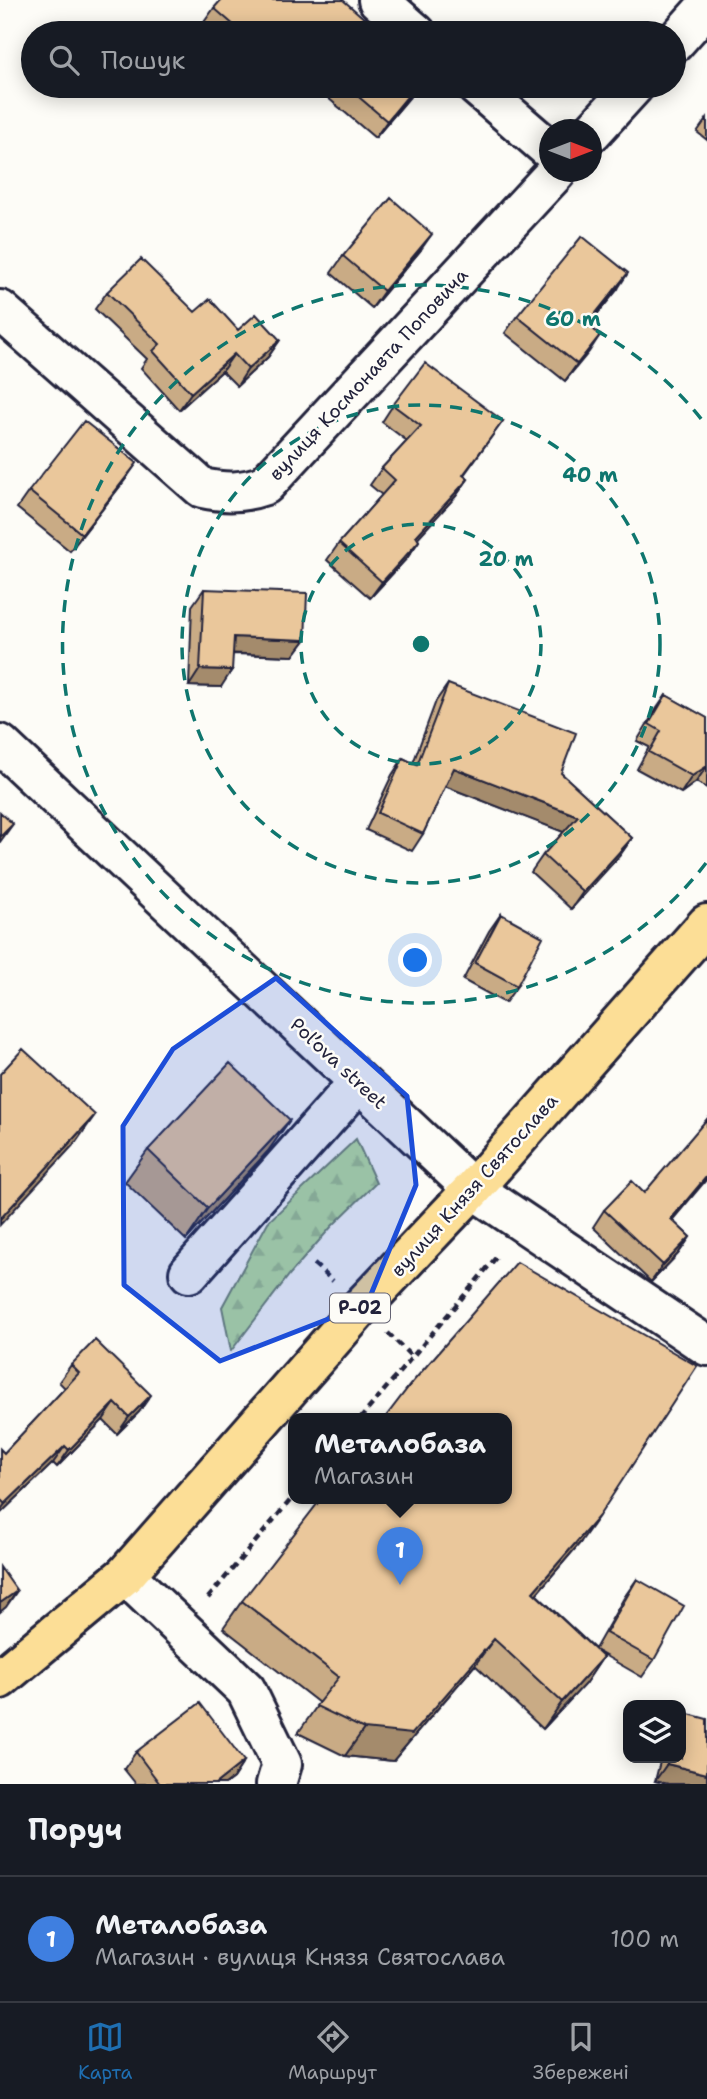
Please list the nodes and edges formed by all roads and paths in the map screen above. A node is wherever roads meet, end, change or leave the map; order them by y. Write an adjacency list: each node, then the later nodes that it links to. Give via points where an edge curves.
1 (378, 0): 3 (street)
2 (707, 6): 4 (street)
3 (402, 21)
4 (686, 30)
5 (490, 98): 8 (street)
6 (623, 98): 7 (street)
7 (602, 121)
8 (539, 140)
9 (547, 182): 10 (street, вулиця Космонавта Поповича, via 265,485 244,492 202,488)
10 (0, 310)
11 (0, 744): 13 (street, Pol’ova street)
12 (707, 924): 14 (main road, вулиця Князя Святослава / Р-02)
13 (359, 1082): 14 (street, Pol’ova street); 16 (street)
14 (473, 1189): 15 (street, Pol’ova street); 20 (main road, вулиця Князя Святослава / Р-02, via 362,1306)
15 (525, 1224): 17 (street, Pol’ova street); 18 (path)
16 (189, 1273)
17 (707, 1346)
18 (365, 1413)
19 (288, 1503): 21 (path)
20 (125, 1575): 21 (street); 22 (main road, вулиця Князя Святослава / Р-02)
21 (181, 1629): 23 (street, via 246,1690 282,1764)
22 (0, 1679)
23 (276, 1784)

